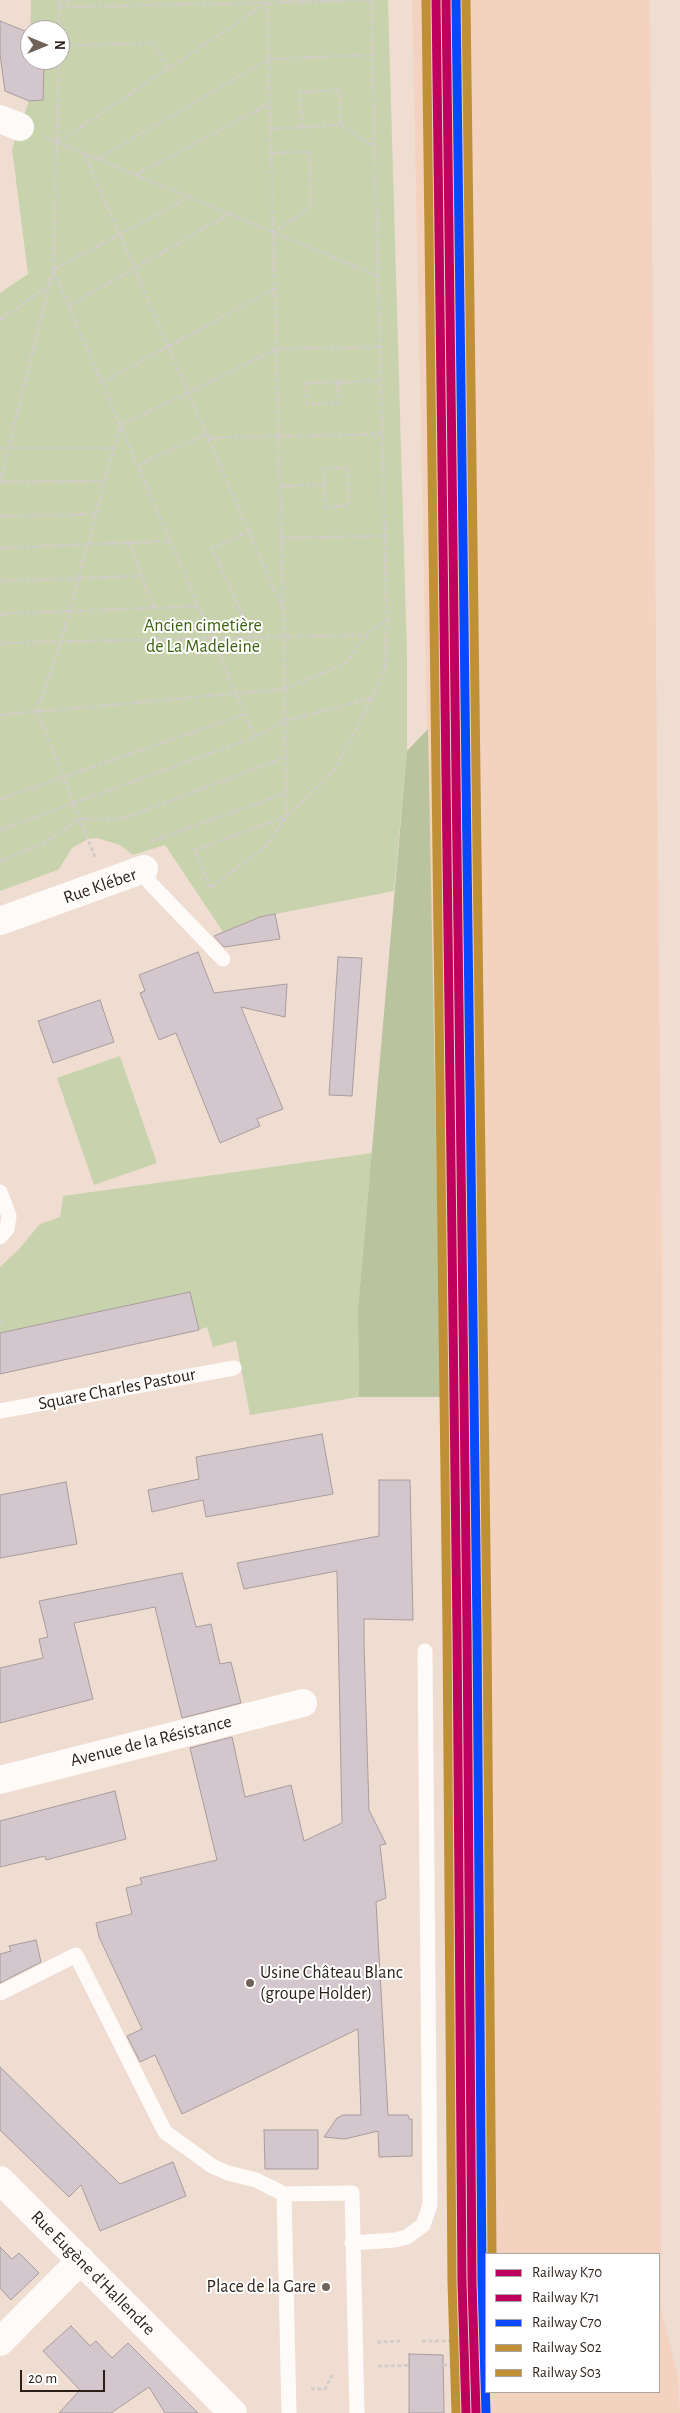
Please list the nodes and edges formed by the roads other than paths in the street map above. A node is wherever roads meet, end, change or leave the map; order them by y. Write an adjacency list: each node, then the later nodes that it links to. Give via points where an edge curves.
1 (144, 857): 2 (street, Rue Kléber, via 105,884); 3 (lane, Rue Kléber, via 150,883)
2 (0, 921)
3 (224, 959)
4 (0, 1192): 5 (lane, via 9,1216 7,1229)
5 (0, 1237)
6 (234, 1368): 7 (lane, Square Charles Pastour)
7 (0, 1411)
8 (425, 1651): 14 (lane, via 430,2205 423,2225 406,2237)
9 (303, 1703): 10 (street, Avenue de la Résistance)
10 (0, 1780)
11 (0, 1993): 13 (lane, via 76,1955 165,2132 212,2166 256,2180)
12 (0, 2180): 15 (street, Rue Eugène d'Hallendre)
13 (284, 2194): 14 (lane, via 352,2193); 18 (lane)
14 (352, 2243): 19 (lane)
15 (81, 2260): 16 (street); 17 (street, Rue Eugène d'Hallendre)
16 (0, 2342)
17 (232, 2413)
18 (289, 2413)
19 (357, 2413)

